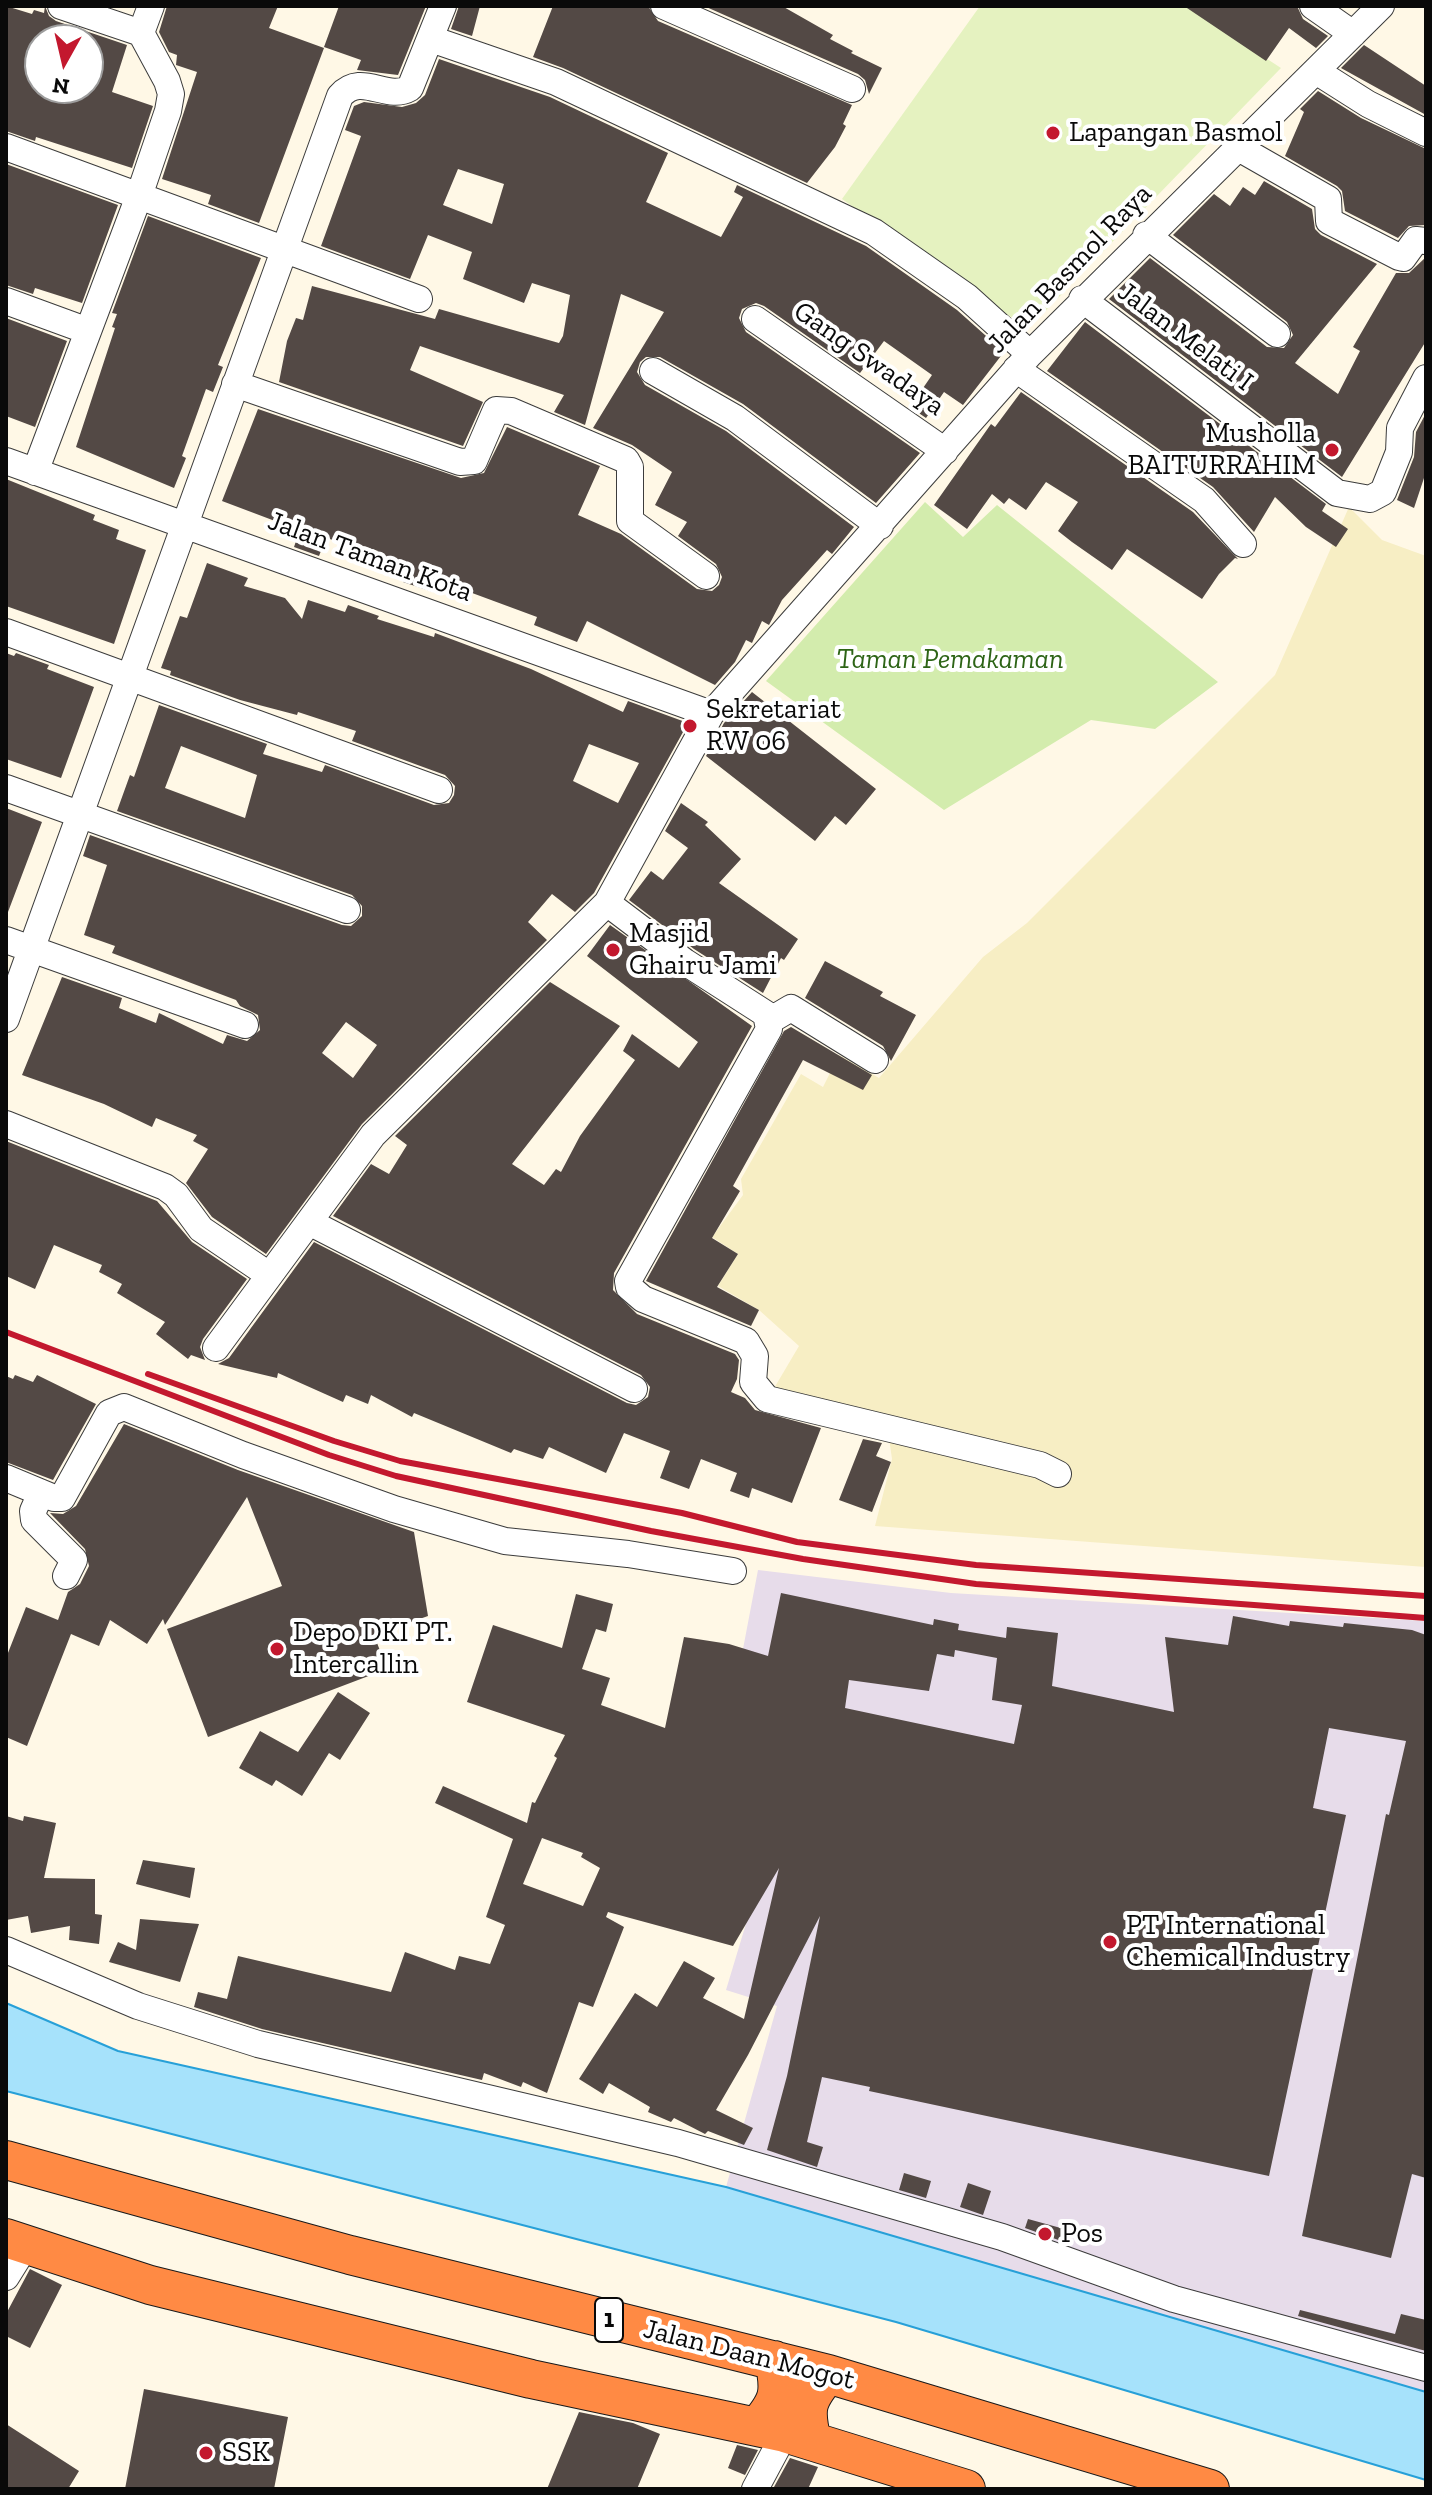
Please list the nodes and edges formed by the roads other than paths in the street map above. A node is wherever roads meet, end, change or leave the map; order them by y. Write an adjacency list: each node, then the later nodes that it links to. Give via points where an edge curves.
1 (61, 6): 7 (street)
2 (151, 6): 7 (street)
3 (443, 6): 9 (street)
4 (664, 6): 11 (street)
5 (1313, 6): 8 (street)
6 (1381, 6): 8 (street, Jalan Basmol Raya)
7 (141, 33): 15 (street, via 171,94)
8 (1353, 34): 10 (street, Jalan Basmol Raya)
9 (431, 39): 18 (street, via 410,88 360,84 347,87 340,96); 25 (street, via 556,82 874,232 967,297)
10 (1316, 71): 12 (street); 14 (street, Jalan Basmol Raya)
11 (852, 89)
12 (1426, 133)
13 (6, 147): 15 (street)
14 (1237, 147): 16 (street, Jalan Basmol Raya); 17 (street, via 1328,199 1329,221 1399,257 1416,240)
15 (139, 196): 18 (street); 23 (street)
16 (1146, 235): 20 (street, Jalan Basmol Raya); 24 (street)
17 (1426, 241)
18 (285, 250): 19 (street); 28 (street)
19 (419, 299)
20 (1082, 299): 25 (street, Jalan Basmol Raya); 27 (street, Jalan Melati I, via 1337,493 1370,499 1383,492 1393,473 1400,428)
21 (6, 301): 23 (street)
22 (755, 319): 29 (street, Gang Swadaya)
23 (88, 331): 31 (street)
24 (1277, 334)
25 (1023, 361): 29 (street, Jalan Basmol Raya); 34 (street, via 1204,500)
26 (653, 371): 33 (street, via 735,418)
27 (1426, 378)
28 (235, 384): 32 (street); 35 (street, via 470,463 496,410 511,411 626,460 630,521)
29 (945, 451): 33 (street, Jalan Basmol Raya)
30 (6, 461): 31 (street, Jalan Taman Kota)
31 (35, 472): 32 (street, Jalan Taman Kota)
32 (184, 525): 37 (street); 38 (street, Jalan Taman Kota)
33 (880, 526): 38 (street, Jalan Basmol Raya)
34 (1243, 544)
35 (706, 576)
36 (6, 632): 37 (street)
37 (129, 678): 40 (street); 41 (street)
38 (711, 714): 42 (street, Jalan Basmol Raya)
39 (6, 788): 41 (street)
40 (439, 790)
41 (80, 814): 43 (street); 45 (street)
42 (607, 903): 47 (street); 51 (street, Jalan Basmol Raya, via 373,1135)
43 (347, 910)
44 (6, 940): 45 (street)
45 (32, 949): 46 (street); 48 (street)
46 (6, 1019)
47 (769, 1021): 49 (street, via 791,1008); 55 (street, via 629,1287 643,1299 746,1341 755,1356 753,1382 767,1399 1040,1465)
48 (245, 1025)
49 (875, 1060)
50 (6, 1124): 52 (street, via 165,1187 201,1229)
51 (309, 1222): 52 (street, Jalan Basmol Raya); 54 (street)
52 (269, 1275): 53 (street, Jalan Basmol Raya)
53 (216, 1348)
54 (634, 1389)
55 (1058, 1474)
56 (6, 1478): 57 (street)
57 (41, 1493): 58 (street, via 58,1499 66,1495 109,1413 124,1407 380,1504 505,1541); 59 (street, via 34,1520 74,1560)
58 (733, 1571)
59 (66, 1576)
60 (6, 1950): 65 (street, via 138,2006 244,2040 678,2143 987,2233 1174,2299)
61 (6, 2160): 64 (highway, Jalan Daan Mogot / 1, via 350,2255)
62 (16, 2241): 63 (street); 67 (highway, via 118,2276 348,2336)
63 (6, 2277)
64 (774, 2360): 66 (highway, Jalan Daan Mogot / 1); 67 (highway, via 779,2386 774,2407)
65 (1426, 2368)
66 (828, 2374): 67 (highway, via 811,2395 806,2416); 70 (highway, Jalan Daan Mogot / 1)
67 (785, 2434): 68 (street); 69 (highway)
68 (755, 2489)
69 (966, 2489)
70 (1210, 2489)

